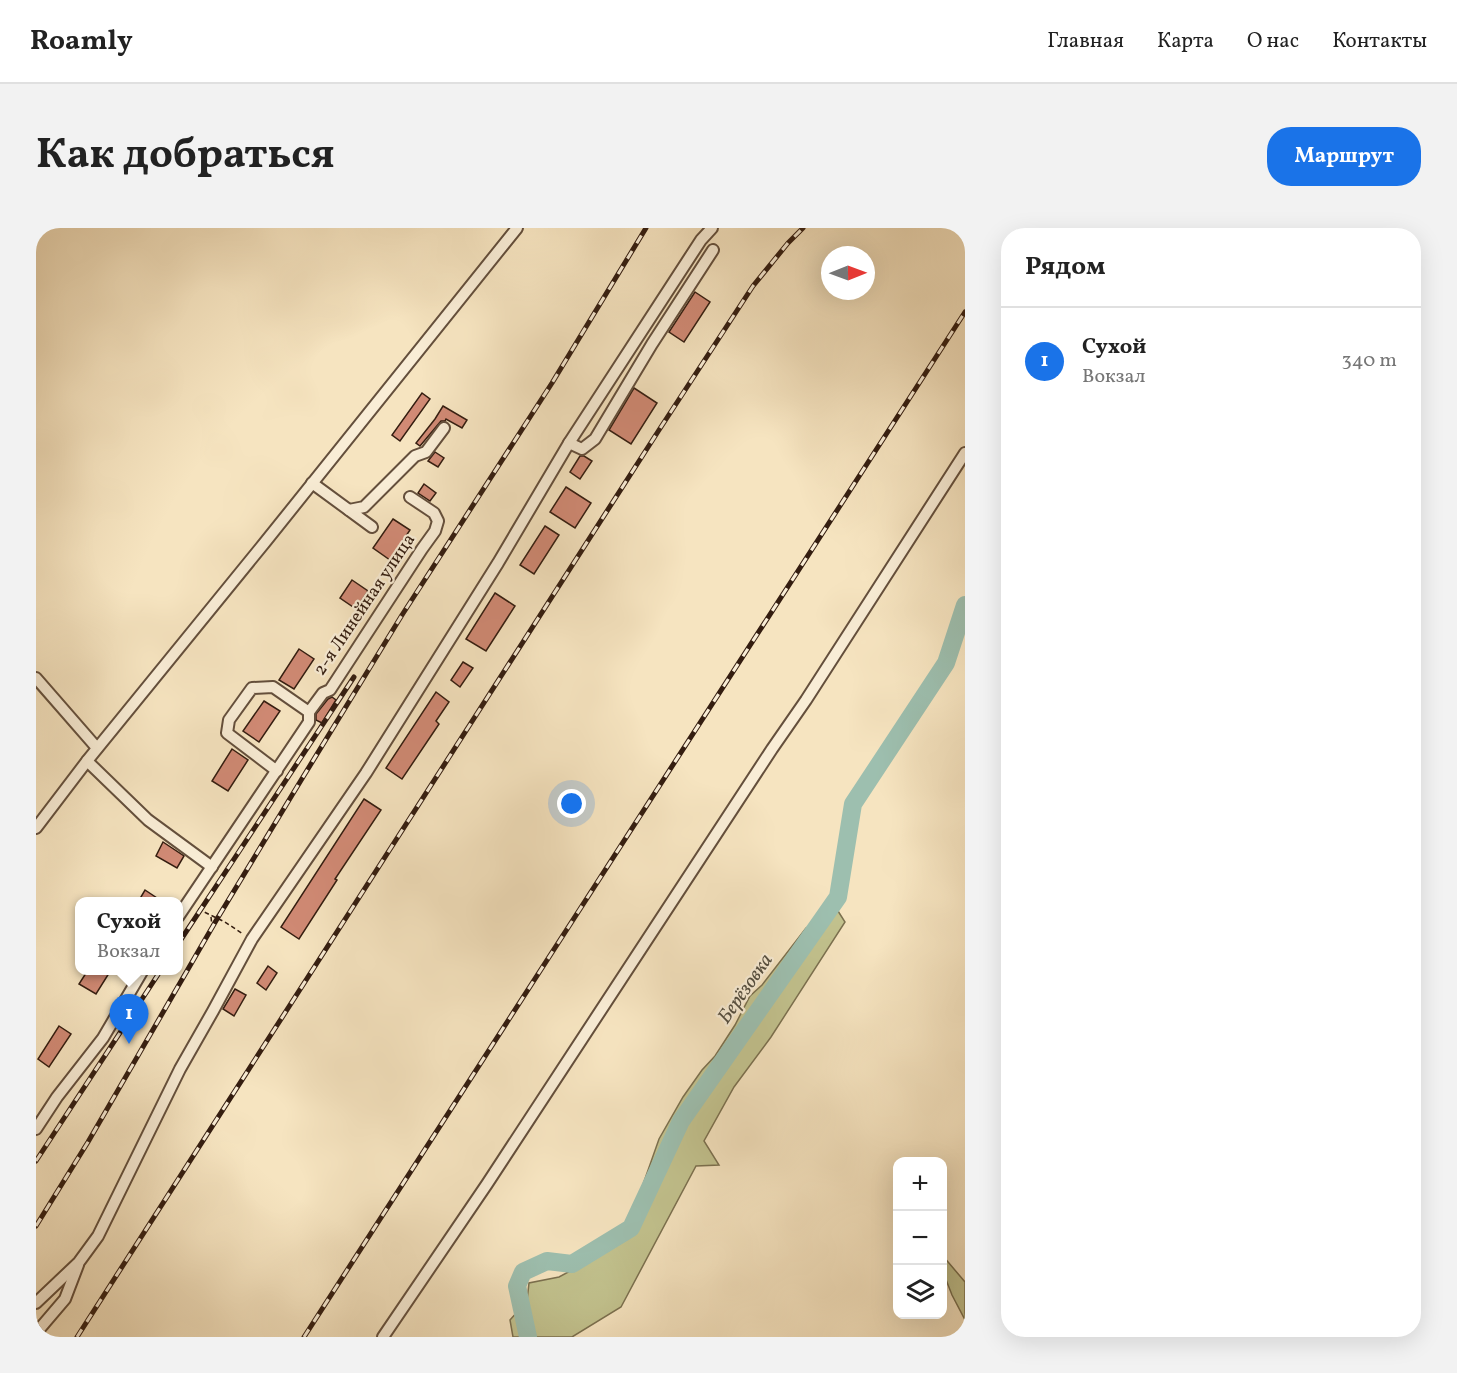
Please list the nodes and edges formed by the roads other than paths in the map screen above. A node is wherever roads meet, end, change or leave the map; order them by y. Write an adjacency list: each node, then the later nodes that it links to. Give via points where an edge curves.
1 (517, 228): 7 (street)
2 (712, 228): 5 (street)
3 (713, 250): 5 (street, via 595,439 582,449)
4 (444, 428): 9 (street, via 426,452 415,456 364,507)
5 (569, 443): 21 (street, via 366,773 252,939 180,1069 98,1236)
6 (965, 453): 24 (street, via 813,690)
7 (312, 483): 9 (street); 13 (street)
8 (410, 497): 12 (street, 2-я Линейная улица, via 434,513 438,521 435,531 330,690)
9 (349, 510): 10 (street)
10 (372, 527)
11 (36, 678): 13 (street)
12 (309, 712): 15 (street, 2-я Линейная улица, via 309,722); 15 (street, via 273,687 252,688 229,720 226,733)
13 (97, 748): 14 (street)
14 (87, 761): 16 (street); 17 (street, via 148,820)
15 (277, 771): 17 (street, 2-я Линейная улица)
16 (36, 828)
17 (212, 867): 18 (street, 2-я Линейная улица)
18 (183, 910)
19 (140, 975): 20 (street, via 103,1038)
20 (36, 1129)
21 (79, 1262): 22 (street); 23 (street, via 65,1299)
22 (36, 1303)
23 (36, 1334)
24 (383, 1337)

